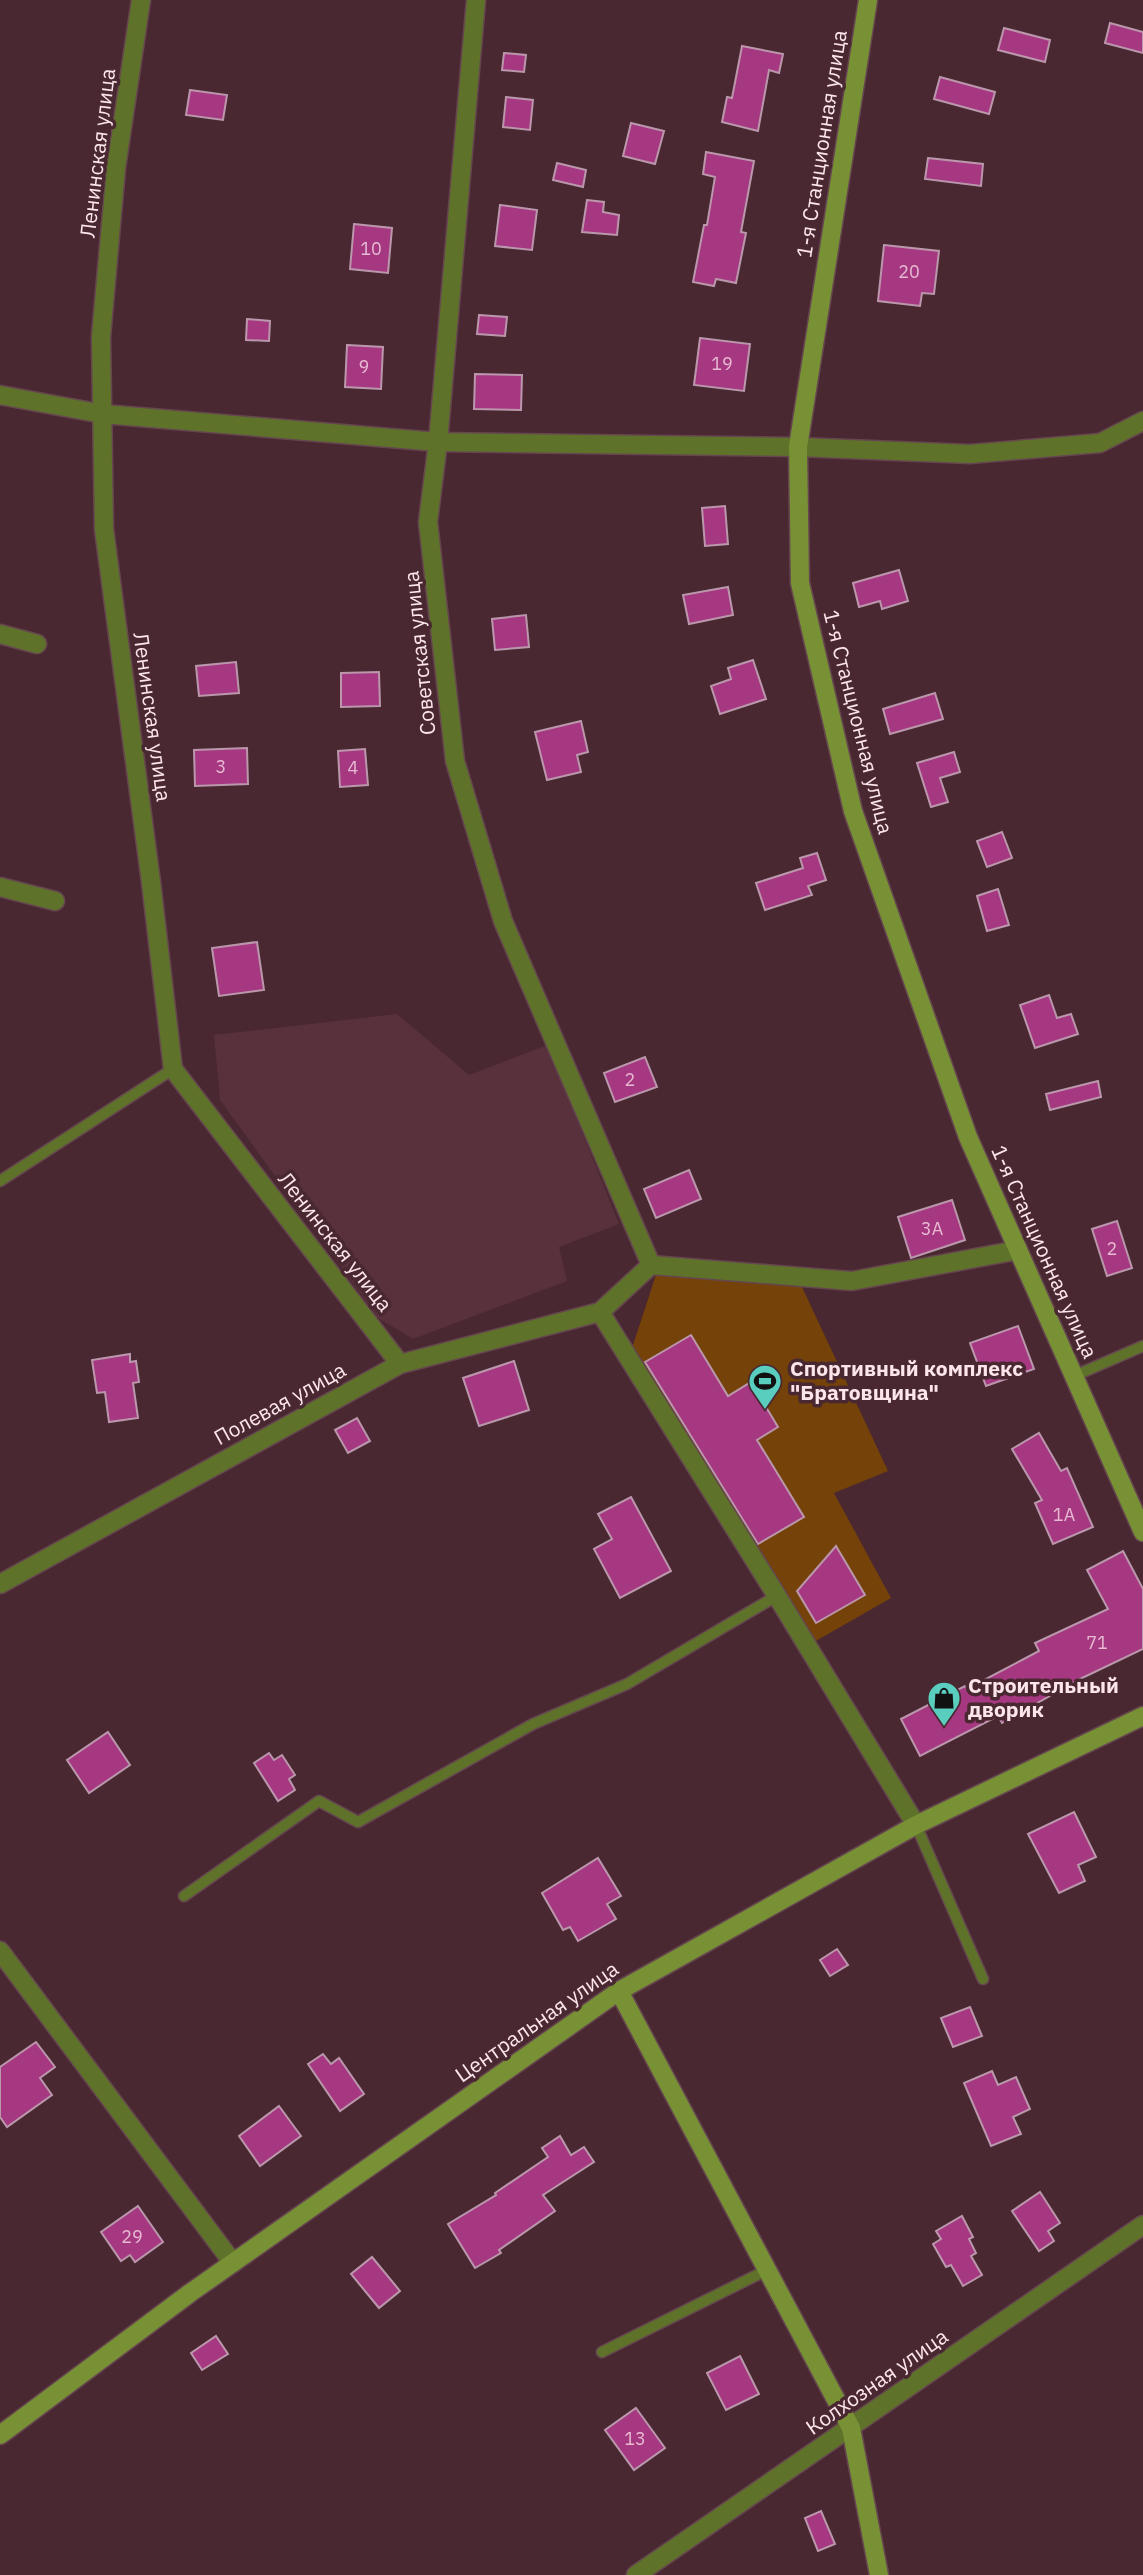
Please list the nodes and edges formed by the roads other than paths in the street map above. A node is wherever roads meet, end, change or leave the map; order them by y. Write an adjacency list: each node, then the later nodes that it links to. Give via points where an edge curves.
1 (141, 0): 5 (street, Ленинская улица, via 114,181 101,337)
2 (476, 0): 7 (street, Советская улица)
3 (868, 0): 8 (main road, 1-я Станционная улица)
4 (0, 395): 5 (street)
5 (103, 414): 7 (street); 13 (street, Ленинская улица, via 104,529)
6 (1143, 421): 8 (street, via 1100,443 970,454)
7 (438, 442): 8 (street); 16 (street, Советская улица, via 428,522 454,761 503,921)
8 (798, 447): 15 (main road, 1-я Станционная улица, via 800,583 853,811 968,1137)
9 (0, 634): 10 (street)
10 (37, 644)
11 (0, 887): 12 (street)
12 (55, 901)
13 (173, 1069): 14 (lane); 19 (street, Ленинская улица)
14 (0, 1181)
15 (1018, 1250): 16 (street, via 852,1281); 20 (main road, 1-я Станционная улица)
16 (651, 1265): 17 (street)
17 (600, 1312): 19 (street, Полевая улица); 23 (street)
18 (1143, 1346): 20 (lane)
19 (400, 1364): 22 (street, Полевая улица)
20 (1073, 1376): 21 (main road, 1-я Станционная улица)
21 (1143, 1532)
22 (0, 1584)
23 (780, 1594): 25 (street); 26 (lane, via 627,1684 533,1724 358,1822 320,1801)
24 (1143, 1716): 25 (main road, Центральная улица)
25 (916, 1825): 28 (lane); 29 (main road, Центральная улица)
26 (184, 1896)
27 (0, 1951): 31 (street)
28 (983, 1979)
29 (619, 1990): 31 (main road, Центральная улица); 32 (main road)
30 (1143, 2225): 34 (street, Колхозная улица)
31 (233, 2263): 35 (main road, Центральная улица)
32 (767, 2270): 33 (lane); 34 (main road)
33 (602, 2352)
34 (850, 2428): 36 (street, Колхозная улица); 37 (main road)
35 (0, 2435)
36 (636, 2575)
37 (879, 2575)

